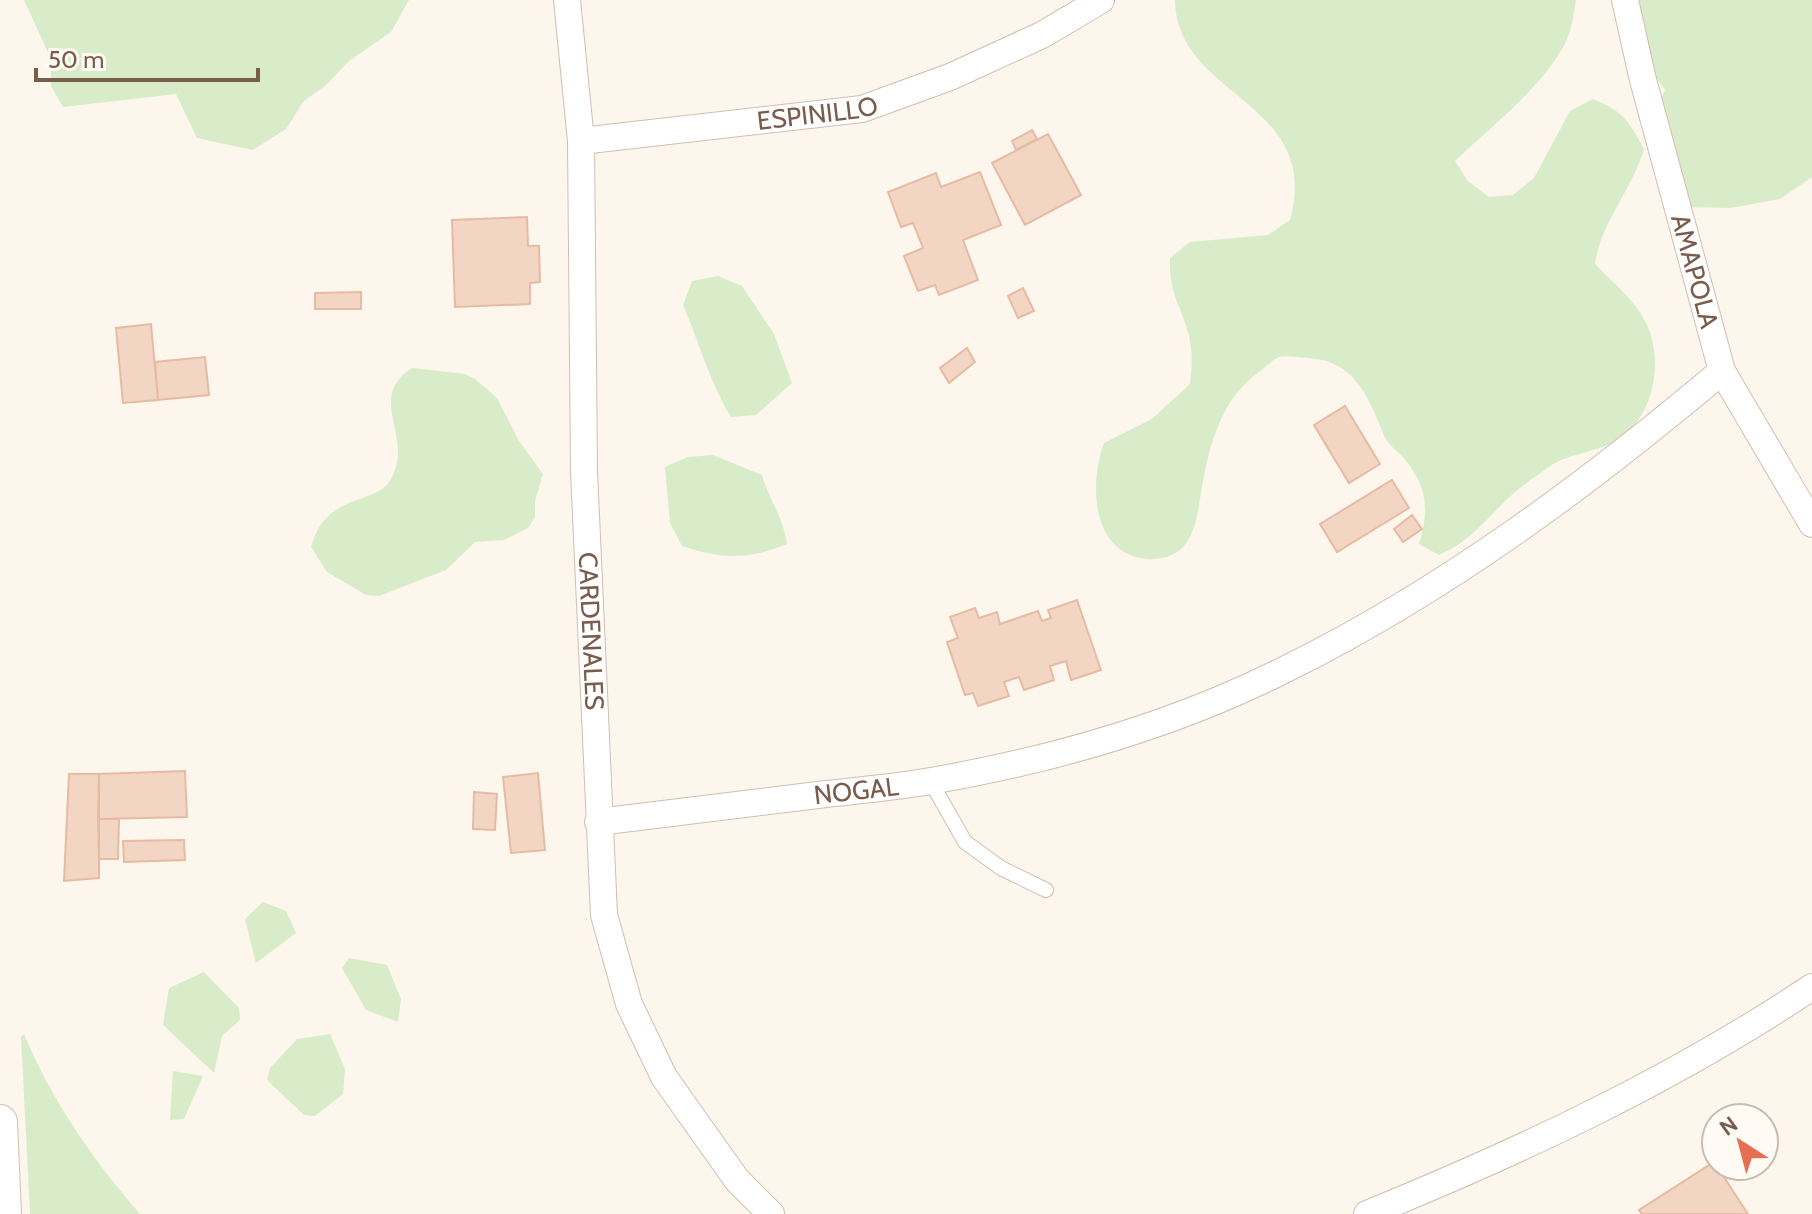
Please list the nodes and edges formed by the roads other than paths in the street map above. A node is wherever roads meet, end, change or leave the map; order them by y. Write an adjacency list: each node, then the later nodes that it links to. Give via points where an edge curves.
1 (567, 0): 4 (street, CARDENALES)
2 (1101, 0): 4 (street, ESPINILLO, via 1042,35 950,77 862,109)
3 (1625, 0): 5 (street, AMAPOLA)
4 (581, 141): 8 (street, CARDENALES, via 584,471)
5 (1722, 371): 6 (street, AMAPOLA); 7 (street, NOGAL, via 1633,446 1537,516 1390,612 1286,670 1111,737)
6 (1812, 524)
7 (931, 782): 8 (street, NOGAL); 9 (lane, via 965,842 1001,868)
8 (598, 822): 13 (street, CARDENALES, via 604,915 629,1004 664,1077 737,1180)
9 (1046, 890)
10 (1812, 987): 14 (street, via 1605,1107 1508,1156)
11 (0, 1122): 12 (street)
12 (4, 1214)
13 (771, 1214)
14 (1367, 1214)

